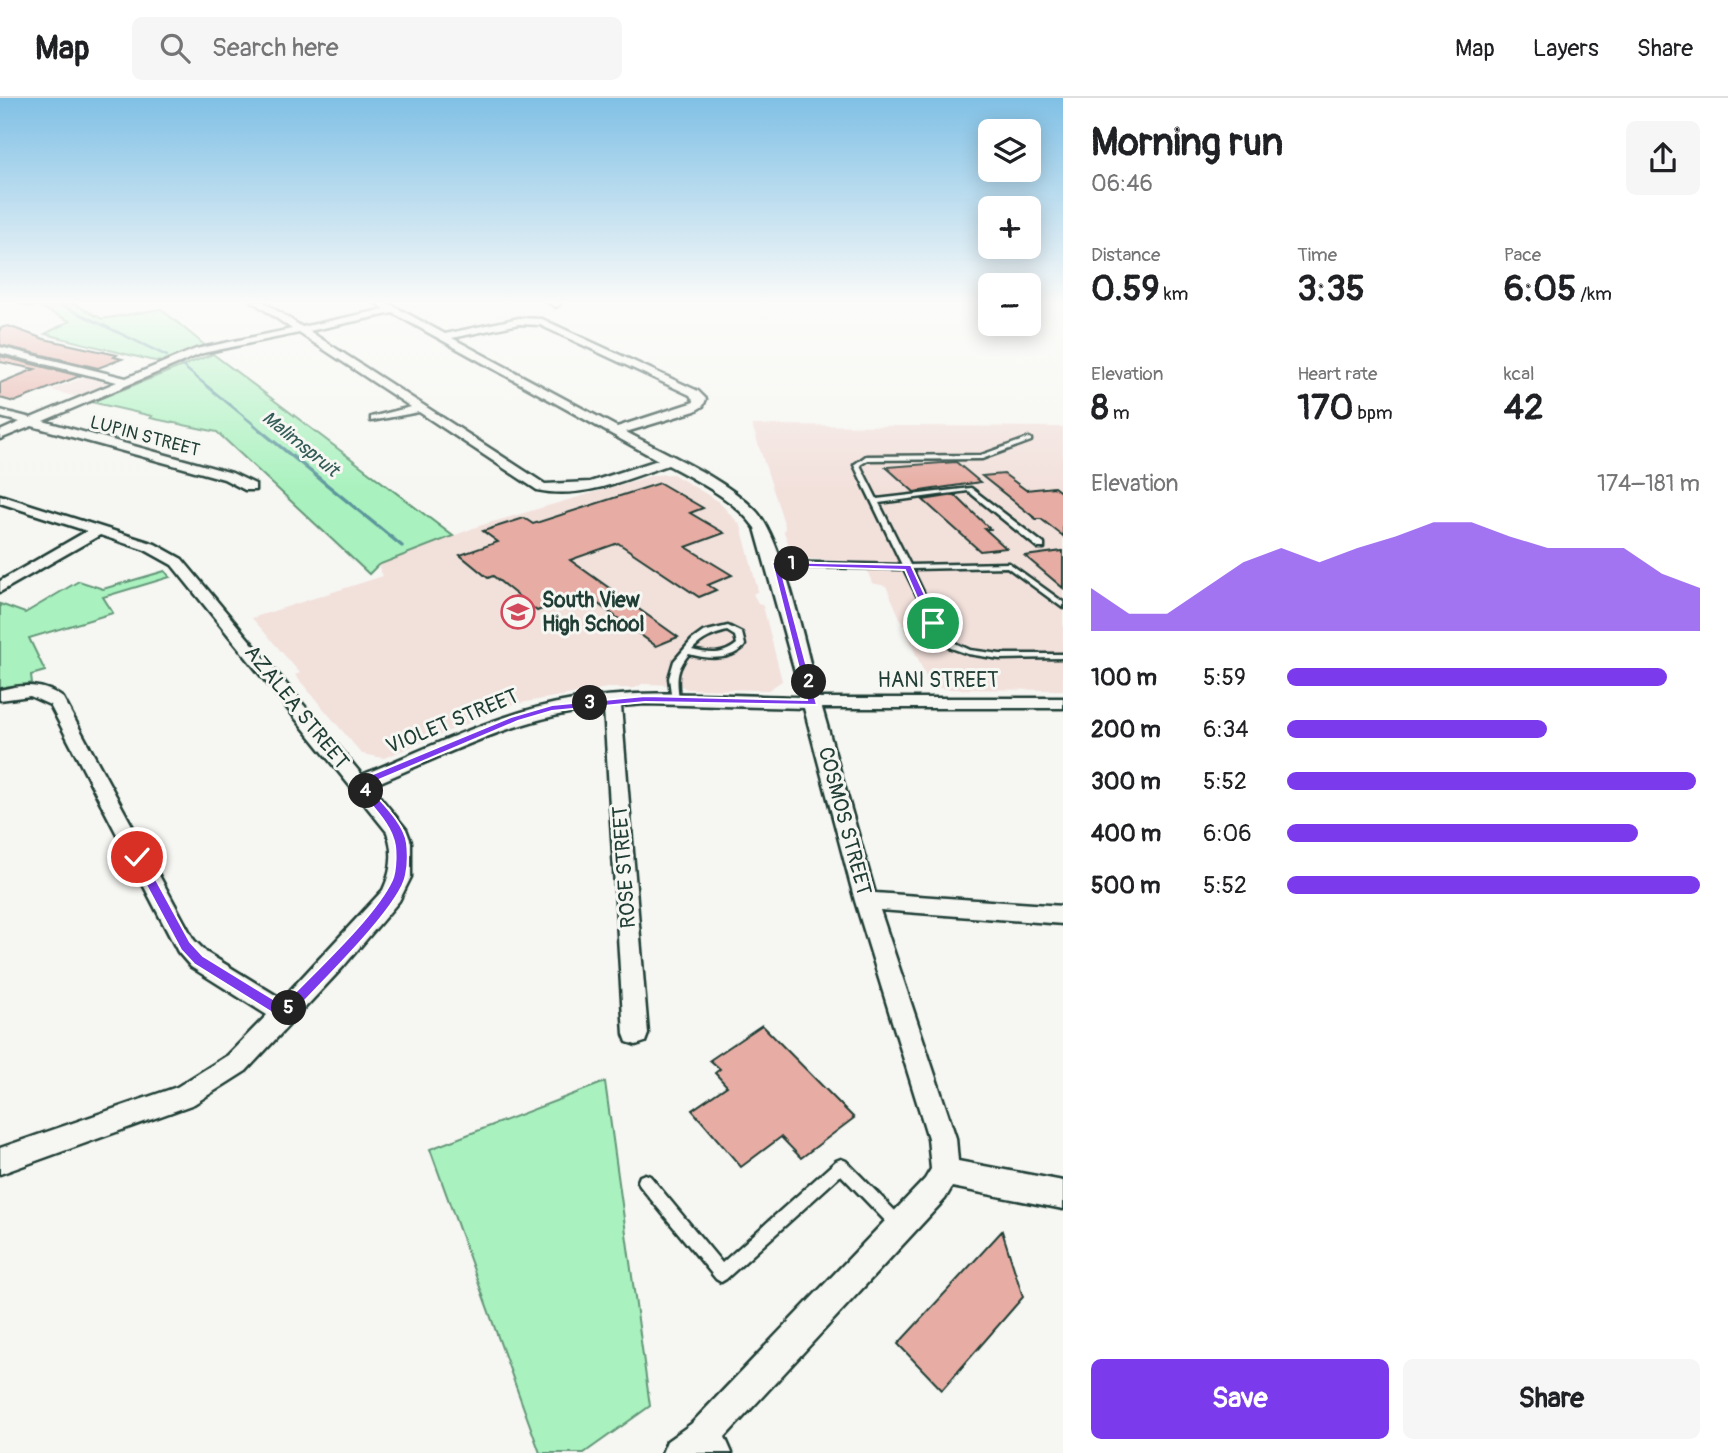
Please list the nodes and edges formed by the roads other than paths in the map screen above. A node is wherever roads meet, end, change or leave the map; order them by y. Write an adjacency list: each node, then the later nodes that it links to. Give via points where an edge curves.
1 (57, 364): 6 (street)
2 (167, 364): 6 (street)
3 (354, 364): 7 (street)
4 (493, 364): 11 (street, COSMOS STREET)
5 (632, 364): 11 (street, via 694,393 699,404)
6 (125, 381): 10 (street)
7 (421, 408): 9 (street); 14 (street, via 553,489 580,488)
8 (0, 413): 10 (street, LUPIN STREET)
9 (375, 419)
10 (30, 422): 12 (street); 15 (street, LUPIN STREET)
11 (616, 431): 14 (street, COSMOS STREET)
12 (0, 435)
13 (1029, 440): 17 (lane, via 982,457 861,460 857,465)
14 (669, 460): 20 (street, COSMOS STREET, via 724,491 750,512 762,528)
15 (250, 486)
16 (0, 499): 18 (street, AZALEA STREET)
17 (875, 501): 19 (lane, via 969,489); 21 (lane)
18 (99, 530): 22 (street); 31 (street, AZALEA STREET, via 150,547 177,562)
19 (1041, 546)
20 (775, 564): 21 (lane); 29 (street, COSMOS STREET)
21 (908, 567): 23 (lane, via 1009,565); 25 (lane, via 933,623 952,647 980,654)
22 (0, 587)
23 (1063, 606)
24 (689, 652): 24 (lane, via 695,642 723,628 740,637 739,649 725,655); 27 (lane, via 677,663)
25 (1063, 656)
26 (0, 695): 34 (street, via 27,689 57,702 186,946 206,965)
27 (675, 699): 28 (street, VIOLET STREET); 29 (street, VIOLET STREET)
28 (612, 701): 31 (street, VIOLET STREET, via 533,713); 35 (street, ROSE STREET)
29 (814, 703): 30 (street, HANI STREET); 32 (street, COSMOS STREET)
30 (1063, 703)
31 (360, 783): 34 (street, AZALEA STREET, via 396,830 401,842 400,877 365,926)
32 (866, 901): 33 (street); 37 (street, COSMOS STREET, via 942,1138)
33 (1063, 915)
34 (284, 1013): 36 (street, AZALEA STREET, via 237,1063 185,1096)
35 (636, 1034)
36 (0, 1161)
37 (945, 1172): 39 (street); 40 (street)
38 (645, 1181): 40 (lane, via 721,1274 841,1167)
39 (1063, 1195)
40 (901, 1227): 41 (street)
41 (699, 1447)

